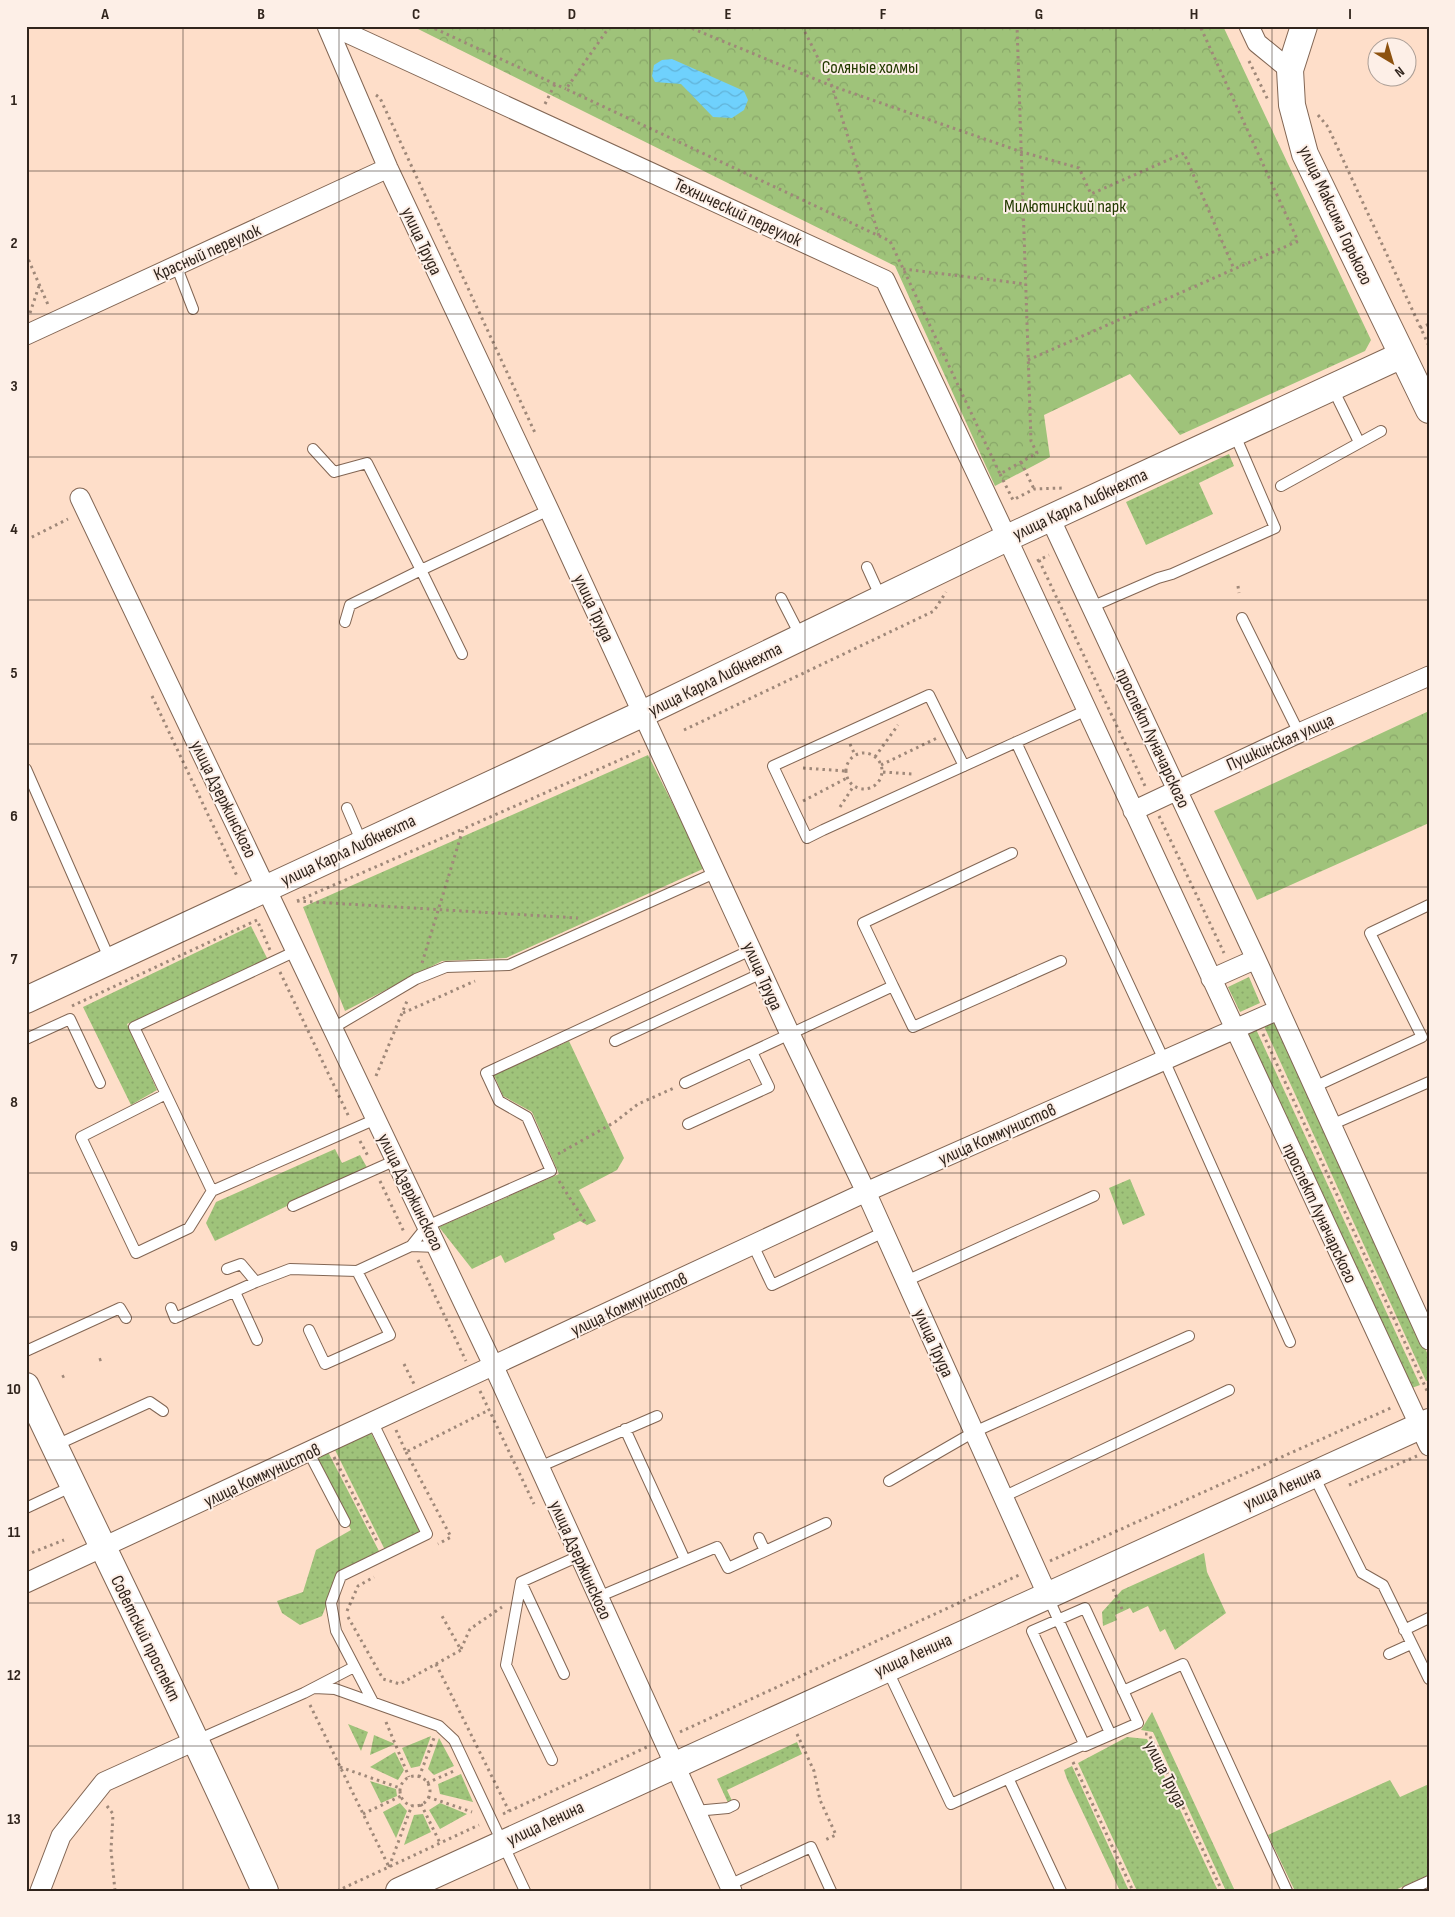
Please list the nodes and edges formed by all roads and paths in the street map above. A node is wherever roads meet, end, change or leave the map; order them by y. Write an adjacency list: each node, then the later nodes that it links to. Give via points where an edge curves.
1 (327, 26): 17 (street, улица Труда)
2 (332, 26): 48 (street, Технический переулок, via 884,280)
3 (429, 26): 13 (path)
4 (686, 26): 12 (path)
5 (802, 26): 12 (path)
6 (1018, 26): 16 (path)
7 (1200, 26): 22 (path, via 1298,241)
8 (1249, 26): 11 (street, via 1257,42)
9 (1304, 26): 11 (main road)
10 (1248, 58): 15 (path)
11 (1290, 70): 32 (main road, улица Максима Горького, via 1292,105 1305,154)
12 (832, 86): 16 (path); 18 (path)
13 (566, 89)
14 (1315, 106): 29 (path, via 1328,127)
15 (1272, 107)
16 (1022, 152): 22 (path, via 1080,168 1091,194 1184,154); 23 (path)
17 (388, 168): 20 (street, Красный переулок); 45 (street, улица Труда)
18 (879, 236)
19 (26, 254): 24 (path)
20 (176, 266): 25 (lane); 27 (street, Красный переулок)
21 (903, 268): 23 (path)
22 (1234, 269): 33 (path)
23 (1026, 284): 33 (path)
24 (39, 285): 26 (path); 27 (path)
25 (193, 310)
26 (29, 316)
27 (56, 322): 30 (street, Красный переулок)
28 (1429, 324): 29 (path)
29 (1420, 328): 31 (path)
30 (26, 336)
31 (1429, 346)
32 (1402, 355): 34 (main road, улица Карла Либкнехта); 35 (main road, улица Максима Горького)
33 (1028, 360): 40 (path, via 1030,441)
34 (1332, 387): 37 (main road, улица Карла Либкнехта); 38 (lane)
35 (1429, 410)
36 (1381, 432): 38 (lane)
37 (1234, 433): 46 (main road, улица Карла Либкнехта); 58 (lane, via 1275,528)
38 (1359, 442): 43 (lane)
39 (312, 449): 52 (lane, via 334,472 367,463)
40 (1037, 453)
41 (1021, 462): 42 (path, via 1034,489 1013,500)
42 (1000, 474)
43 (1281, 486)
44 (80, 498): 88 (street, улица Дзержинского)
45 (549, 510): 52 (lane); 66 (street, улица Труда)
46 (1050, 518): 48 (main road, улица Карла Либкнехта); 58 (street, проспект Луначарского)
47 (68, 519): 49 (path)
48 (1007, 538): 57 (main road, улица Карла Либкнехта); 65 (street, проспект Луначарского)
49 (26, 540)
50 (1039, 560): 80 (path)
51 (867, 567): 57 (lane)
52 (421, 570): 60 (lane, via 350,605); 62 (lane)
53 (1238, 586): 55 (path)
54 (947, 589): 67 (path, via 934,611)
55 (1239, 593)
56 (781, 598): 61 (lane)
57 (881, 599): 61 (main road, улица Карла Либкнехта)
58 (1091, 607): 79 (street, проспект Луначарского)
59 (1242, 618): 69 (lane)
60 (345, 622)
61 (801, 638): 66 (main road, улица Карла Либкнехта)
62 (462, 654)
63 (1429, 676): 69 (street, Пушкинская улица)
64 (915, 701): 68 (lane, via 929,695); 72 (path); 74 (lane)
65 (1087, 710): 70 (lane); 83 (street, проспект Луначарского)
66 (642, 714): 85 (main road, улица Карла Либкнехта); 87 (street, улица Труда)
67 (684, 730)
68 (948, 733): 73 (path); 75 (lane)
69 (1299, 734): 79 (street, Пушкинская улица)
70 (1016, 742): 75 (lane); 115 (lane)
71 (645, 749): 84 (path)
72 (876, 757): 73 (path); 77 (path, via 857,754 851,758)
73 (881, 764): 78 (path, via 881,779 871,789 856,788)
74 (773, 766): 77 (path); 81 (lane)
75 (964, 766): 81 (lane, via 807,838)
76 (26, 770): 95 (lane)
77 (845, 771): 78 (path)
78 (846, 778): 81 (path)
79 (1177, 790): 80 (street, Пушкинская улица); 94 (street, проспект Луначарского)
80 (1152, 801): 83 (street, Пушкинская улица); 99 (path)
81 (792, 806)
82 (347, 808): 85 (lane)
83 (1133, 810): 102 (street, проспект Луначарского)
84 (463, 828): 90 (path); 90 (path, via 297,901)
85 (362, 843): 88 (main road, улица Карла Либкнехта)
86 (1012, 854): 103 (lane, via 863,923)
87 (716, 872): 91 (lane); 93 (street, улица Труда)
88 (267, 888): 92 (street, улица Дзержинского); 95 (main road, улица Карла Либкнехта)
89 (1429, 905): 120 (lane, via 1370,933 1422,1037)
90 (438, 910): 91 (path, via 593,919); 101 (path)
91 (597, 926): 98 (lane)
92 (296, 950): 96 (lane); 109 (street, улица Дзержинского)
93 (751, 950): 100 (street, улица Труда); 126 (lane, via 486,1073 498,1101 527,1117)
94 (1256, 959): 99 (street); 106 (street, проспект Луначарского)
95 (110, 961): 104 (main road, улица Карла Либкнехта)
96 (274, 961): 105 (path, via 257,920); 121 (lane, via 134,1027); 125 (path)
97 (1061, 961): 103 (lane, via 913,1027)
98 (509, 965): 101 (lane, via 446,967); 107 (path)
99 (1232, 970): 102 (street)
100 (762, 973): 111 (street, улица Труда); 113 (lane)
101 (416, 979): 107 (path); 109 (lane)
102 (1211, 979): 110 (street, проспект Луначарского)
103 (893, 986): 111 (lane)
104 (26, 1000)
105 (71, 1007)
106 (1278, 1010): 108 (street, улица Коммунистов); 120 (street, проспект Луначарского)
107 (402, 1013): 116 (path)
108 (1256, 1020): 110 (street, улица Коммунистов); 158 (path)
109 (333, 1028): 122 (street, улица Дзержинского)
110 (1234, 1029): 115 (street, улица Коммунистов); 159 (street, проспект Луначарского)
111 (790, 1034): 114 (lane); 131 (street, улица Труда)
112 (26, 1038): 118 (lane, via 70,1018)
113 (615, 1041)
114 (752, 1052): 119 (lane); 123 (lane, via 769,1087)
115 (1164, 1060): 131 (street, улица Коммунистов); 152 (lane)
116 (375, 1079)
117 (1429, 1082): 124 (lane)
118 (100, 1083)
119 (685, 1083): 126 (path, via 638,1104 615,1122)
120 (1314, 1087): 124 (street, проспект Луначарского)
121 (164, 1095): 130 (lane); 130 (lane, via 81,1137 136,1253 189,1228)
122 (376, 1118): 125 (lane); 127 (street, улица Дзержинского)
123 (688, 1124)
124 (1331, 1125): 147 (street, проспект Луначарского)
125 (354, 1128): 128 (path); 130 (lane)
126 (546, 1159): 129 (lane)
127 (396, 1160): 128 (lane); 135 (street, улица Дзержинского)
128 (374, 1170): 133 (lane); 138 (path)
129 (551, 1171): 134 (path); 135 (lane)
130 (212, 1191)
131 (866, 1192): 136 (street, улица Труда); 137 (street, улица Коммунистов)
132 (1094, 1196): 142 (lane)
133 (293, 1206)
134 (587, 1225)
135 (427, 1226): 138 (lane); 139 (street, улица Дзержинского)
136 (884, 1232): 137 (lane, via 772,1285); 142 (street, улица Труда)
137 (753, 1245): 155 (street, улица Коммунистов)
138 (411, 1246): 139 (lane); 141 (lane); 154 (path)
139 (437, 1246): 155 (street, улица Дзержинского)
140 (227, 1269): 143 (lane, via 240,1264)
141 (357, 1271): 143 (lane, via 290,1269); 148 (lane, via 390,1335 325,1364)
142 (906, 1281): 166 (street, улица Труда)
143 (256, 1282): 144 (lane)
144 (235, 1292): 145 (lane, via 175,1318); 150 (lane)
145 (171, 1308)
146 (126, 1318): 153 (lane, via 120,1308)
147 (1425, 1321): 151 (street, проспект Луначарского)
148 (309, 1330)
149 (1189, 1336): 166 (lane)
150 (257, 1340)
151 (1429, 1340)
152 (1290, 1342)
153 (26, 1351)
154 (468, 1366)
155 (494, 1367): 163 (street, улица Коммунистов); 172 (street, улица Дзержинского)
156 (26, 1386): 169 (main road, Советский проспект)
157 (1229, 1390): 176 (lane)
158 (1428, 1393): 159 (path)
159 (1407, 1401): 167 (street, проспект Луначарского); 189 (path)
160 (489, 1410): 170 (path)
161 (163, 1411): 169 (lane, via 150,1402)
162 (656, 1416): 165 (lane)
163 (373, 1423): 168 (street, улица Коммунистов); 186 (lane, via 427,1534)
164 (394, 1427): 170 (path)
165 (625, 1429): 172 (lane); 188 (lane)
166 (974, 1432): 173 (lane); 176 (street, улица Труда)
167 (1424, 1437): 174 (main road, улица Ленина); 174 (path)
168 (328, 1444): 171 (street, улица Коммунистов); 186 (path)
169 (54, 1446): 175 (main road, Советский проспект)
170 (406, 1452): 182 (path, via 451,1537)
171 (310, 1453): 178 (lane); 183 (street, улица Коммунистов)
172 (539, 1467): 187 (street, улица Дзержинского)
173 (889, 1481)
174 (1319, 1485): 194 (main road, улица Ленина); 201 (lane, via 1362,1573 1383,1585)
175 (73, 1486): 177 (lane); 183 (main road, Советский проспект)
176 (1003, 1497): 189 (street, улица Труда)
177 (26, 1508)
178 (345, 1522)
179 (826, 1523): 184 (lane)
180 (759, 1538): 184 (lane)
181 (64, 1540): 185 (path)
182 (434, 1546)
183 (103, 1549): 192 (street, улица Коммунистов); 216 (main road, Советский проспект)
184 (765, 1551): 188 (lane, via 728,1568 717,1547)
185 (26, 1555)
186 (384, 1555): 206 (lane, via 341,1576 331,1603 336,1631)
187 (579, 1556): 191 (lane); 196 (street, улица Дзержинского)
188 (685, 1560): 196 (lane)
189 (1035, 1568): 194 (street, улица Труда); 217 (path)
190 (375, 1577): 205 (path, via 358,1586 346,1613 383,1679 400,1684)
191 (522, 1582): 195 (lane); 208 (lane)
192 (26, 1583)
193 (1113, 1588): 197 (path)
194 (1047, 1594): 200 (lane, улица Труда); 207 (main road, улица Ленина)
195 (519, 1596): 203 (path, via 470,1629); 220 (lane, via 506,1664)
196 (598, 1597): 217 (street, улица Дзержинского)
197 (1123, 1611)
198 (442, 1616): 203 (path)
199 (1429, 1618): 201 (lane)
200 (1058, 1620): 211 (lane, via 1085,1608); 215 (lane, улица Труда); 218 (lane, via 1032,1631)
201 (1404, 1630): 202 (lane)
202 (1412, 1644): 204 (lane); 209 (lane)
203 (461, 1650): 205 (path)
204 (1389, 1654)
205 (436, 1664): 235 (path)
206 (354, 1667): 210 (lane); 212 (lane)
207 (887, 1667): 221 (main road, улица Ленина); 226 (lane, via 951,1804)
208 (564, 1674)
209 (1429, 1679)
210 (309, 1690): 212 (lane, via 335,1689); 216 (lane); 223 (path)
211 (1123, 1691): 215 (lane, via 1138,1723); 253 (lane, via 1183,1664)
212 (376, 1703): 213 (lane); 224 (path)
213 (439, 1726): 222 (lane, via 454,1740); 225 (path)
214 (797, 1733): 241 (path, via 836,1835)
215 (1112, 1733): 218 (lane); 252 (path, улица Труда, via 1149,1734)
216 (197, 1740): 229 (street, via 104,1782); 246 (main road, Советский проспект)
217 (662, 1740): 221 (street, улица Дзержинского)
218 (1085, 1746): 219 (lane)
219 (1069, 1753): 226 (lane); 251 (path)
220 (552, 1760)
221 (673, 1764): 236 (street, улица Дзержинского); 240 (main road, улица Ленина)
222 (466, 1765): 227 (path); 238 (lane)
223 (340, 1767): 228 (path); 237 (path)
224 (409, 1777): 225 (path); 228 (path)
225 (419, 1777): 227 (path)
226 (1009, 1780): 250 (lane)
227 (427, 1783): 231 (path)
228 (400, 1788): 230 (path)
229 (96, 1792): 244 (street, via 61,1836); 245 (path, via 113,1814 111,1850)
230 (401, 1796): 233 (path); 237 (path)
231 (428, 1797): 232 (path); 238 (path)
232 (421, 1804): 233 (path); 239 (path)
233 (412, 1805): 237 (path, via 389,1867)
234 (734, 1805): 236 (lane)
235 (509, 1811)
236 (695, 1811): 243 (street, улица Дзержинского)
237 (363, 1814)
238 (492, 1819): 240 (lane)
239 (440, 1843)
240 (503, 1843): 247 (main road, улица Ленина); 248 (lane)
241 (810, 1847): 243 (lane); 249 (lane)
242 (1429, 1881): 254 (lane)
243 (731, 1888)
244 (40, 1891)
245 (115, 1891)
246 (265, 1891)
247 (399, 1891)
248 (524, 1891)
249 (831, 1891)
250 (1061, 1891)
251 (1133, 1891)
252 (1222, 1891)
253 (1287, 1891)
254 (1407, 1891)

